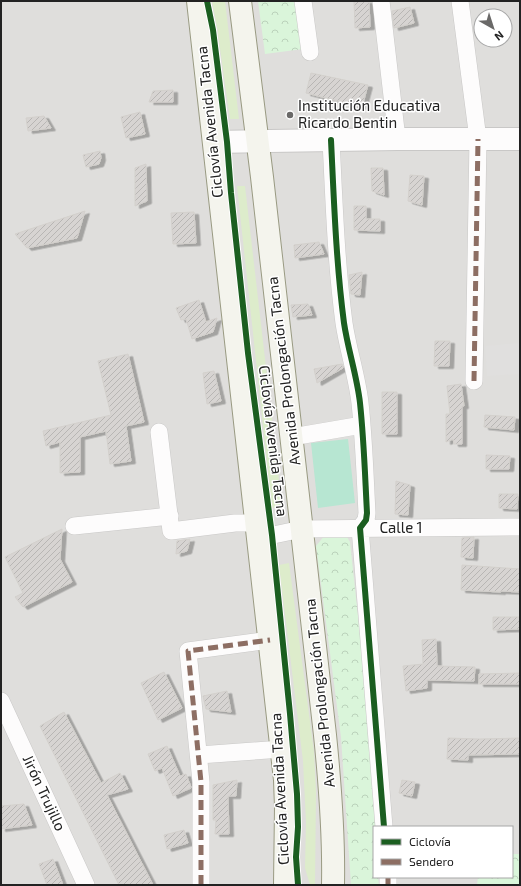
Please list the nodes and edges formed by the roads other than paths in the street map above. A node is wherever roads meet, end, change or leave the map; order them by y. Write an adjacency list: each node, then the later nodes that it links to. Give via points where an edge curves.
1 (198, 1): 11 (main road)
2 (240, 1): 12 (main road, Avenida Prolongación Tacna)
3 (304, 1): 6 (street)
4 (381, 1): 7 (street)
5 (460, 1): 8 (street)
6 (310, 52)
7 (397, 139): 8 (street); 10 (street)
8 (478, 139): 9 (street); 13 (street)
9 (520, 139)
10 (331, 140): 12 (street); 14 (street, via 344,324 360,402)
11 (215, 142): 12 (street); 22 (main road)
12 (257, 142): 16 (main road, Avenida Prolongación Tacna)
13 (474, 381)
14 (362, 425): 16 (street); 19 (street, via 367,513 366,520)
15 (159, 432): 17 (street)
16 (292, 437): 21 (main road, Avenida Prolongación Tacna)
17 (170, 516): 18 (street); 22 (street, Calle 1, via 172,531 235,523)
18 (74, 526)
19 (360, 528): 20 (street, Calle 1); 21 (street, Calle 1); 27 (street)
20 (520, 528)
21 (302, 529): 22 (street, Calle 1); 31 (main road, Avenida Prolongación Tacna, via 330,781)
22 (258, 530): 23 (main road)
23 (270, 640): 25 (main road); 26 (street, via 188,652)
24 (1, 702): 28 (street, Jirón Trujillo)
25 (282, 750): 26 (street); 30 (main road, via 286,795)
26 (199, 755): 29 (street, via 202,813)
27 (384, 826)
28 (86, 885)
29 (201, 885)
30 (285, 885)
31 (333, 885)

